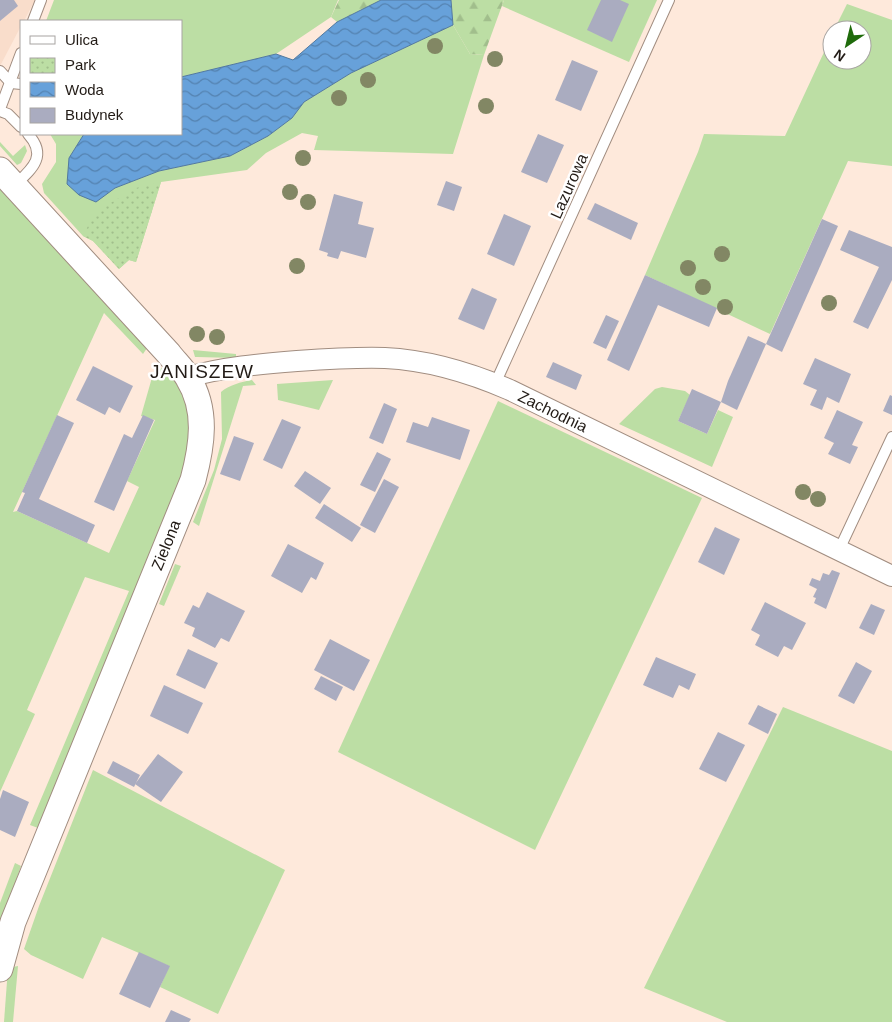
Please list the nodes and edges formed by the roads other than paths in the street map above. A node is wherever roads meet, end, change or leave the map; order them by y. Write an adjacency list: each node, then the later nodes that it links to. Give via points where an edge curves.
1 (41, 0): 3 (lane)
2 (669, 0): 13 (lane, Lazurowa)
3 (33, 20)
4 (20, 56): 6 (lane)
5 (0, 71): 6 (lane)
6 (10, 82): 7 (lane); 8 (lane)
7 (20, 84)
8 (0, 110): 9 (lane)
9 (20, 126)
10 (29, 135): 11 (lane, via 36,144 38,156 28,172)
11 (7, 178): 12 (street, Zielona)
12 (188, 377): 13 (street, Zachodnia, via 236,366 386,358 445,367); 17 (street, Zielona, via 196,392 202,433 193,480 12,922)
13 (495, 384): 15 (street, Zachodnia)
14 (892, 437): 15 (lane)
15 (839, 550): 16 (street, Zachodnia)
16 (892, 576)
17 (0, 969)

